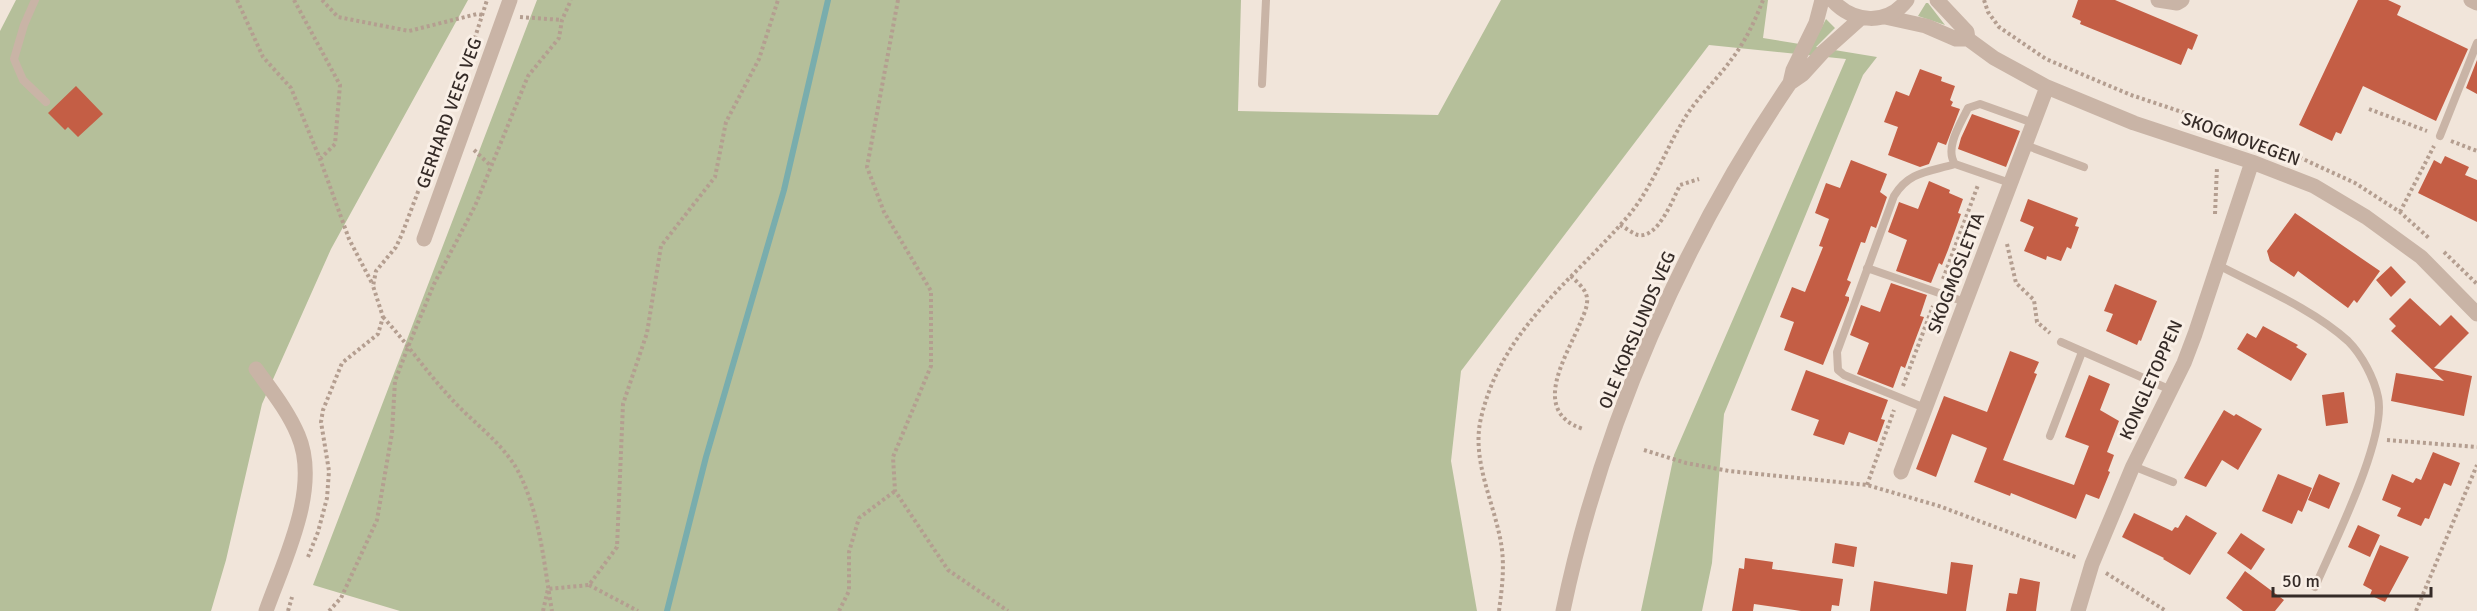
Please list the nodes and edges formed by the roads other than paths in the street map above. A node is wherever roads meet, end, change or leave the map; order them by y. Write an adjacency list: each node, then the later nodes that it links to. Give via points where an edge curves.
1 (35, 0): 19 (lane, via 14,59 23,80)
2 (510, 0): 27 (street, GERHARD VEES VEG)
3 (1266, 0): 17 (lane)
4 (1822, 0): 16 (street, OLE KORSLUNDS VEG)
5 (1832, 0): 13 (street, via 1849,15)
6 (1907, 0): 12 (street)
7 (1937, 0): 14 (street, SKOGMOVEGEN, via 1967,32)
8 (2158, 0): 9 (street)
9 (2182, 0)
10 (2471, 0): 11 (street)
11 (2477, 3)
12 (1885, 17): 13 (street, SKOGMOVEGEN); 14 (street, SKOGMOVEGEN, via 1926,26 1956,39)
13 (1861, 18): 16 (street, OLE KORSLUNDS VEG)
14 (1968, 39): 18 (street, SKOGMOVEGEN)
15 (2477, 44): 21 (lane)
16 (1790, 83): 43 (street, OLE KORSLUNDS VEG, via 1718,196 1646,350 1595,489)
17 (1262, 84)
18 (2047, 87): 20 (street, SKOGMOSLETTA); 23 (street, SKOGMOVEGEN, via 2134,123)
19 (46, 102)
20 (2033, 123): 22 (street, SKOGMOSLETTA); 24 (lane, via 1973,104 1951,147 1950,157)
21 (2440, 136)
22 (2025, 145): 25 (lane); 26 (street, SKOGMOSLETTA)
23 (2252, 162): 28 (street, KONGLETOPPEN); 31 (street, SKOGMOVEGEN, via 2314,186 2366,217 2421,257)
24 (1955, 164): 26 (lane); 29 (lane, via 1902,182)
25 (2084, 167)
26 (2010, 183): 30 (street, SKOGMOSLETTA)
27 (424, 239)
28 (2218, 265): 35 (street, KONGLETOPPEN); 41 (lane, via 2322,321 2349,342 2366,366 2379,399 2373,450)
29 (1867, 268): 30 (lane); 36 (lane, via 1837,352 1838,370)
30 (1965, 302): 36 (street, SKOGMOSLETTA)
31 (2477, 314)
32 (2061, 342): 33 (lane)
33 (2082, 352): 35 (lane); 37 (lane)
34 (256, 369): 42 (street, via 298,436 306,477 302,507)
35 (2171, 390): 38 (street, KONGLETOPPEN)
36 (1925, 408): 39 (street, SKOGMOSLETTA)
37 (2050, 436)
38 (2133, 466): 40 (lane); 44 (street, KONGLETOPPEN, via 2092,564)
39 (1901, 472)
40 (2173, 482)
41 (2315, 587)
42 (266, 611)
43 (1563, 611)
44 (2078, 611)

